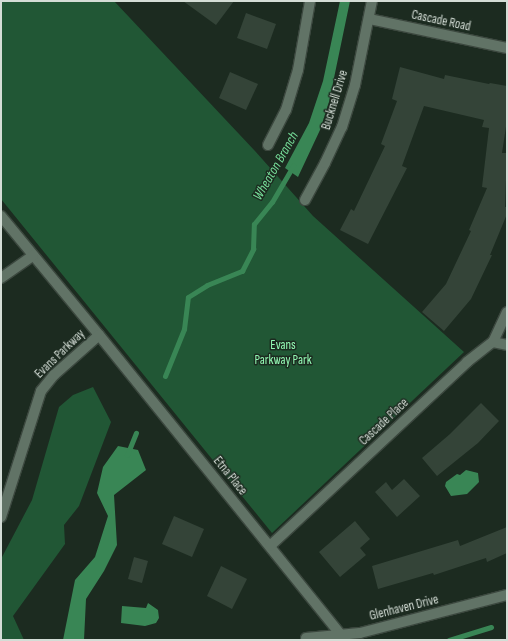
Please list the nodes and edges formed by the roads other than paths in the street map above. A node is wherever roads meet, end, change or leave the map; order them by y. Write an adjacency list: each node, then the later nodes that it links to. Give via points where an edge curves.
1 (310, 1): 5 (street, via 298,70 286,110)
2 (372, 1): 3 (street, Bucknell Drive)
3 (369, 19): 4 (street, Cascade Road); 6 (street, Bucknell Drive, via 355,85 342,127)
4 (507, 48)
5 (268, 145)
6 (305, 200)
7 (1, 216): 8 (street, Evans Parkway)
8 (33, 256): 9 (street); 11 (street, Evans Parkway)
9 (1, 278)
10 (507, 312): 12 (street, Cascade Place)
11 (99, 335): 14 (street, Evans Parkway, via 54,374 40,391); 15 (street, Etna Place)
12 (493, 342): 13 (street); 15 (street, Cascade Place, via 467,362)
13 (507, 345)
14 (1, 517)
15 (270, 546): 17 (street, Etna Place)
16 (507, 595): 17 (street, Glenhaven Drive, via 360,633)
17 (340, 634): 18 (street, Glenhaven Drive)
18 (306, 638)

